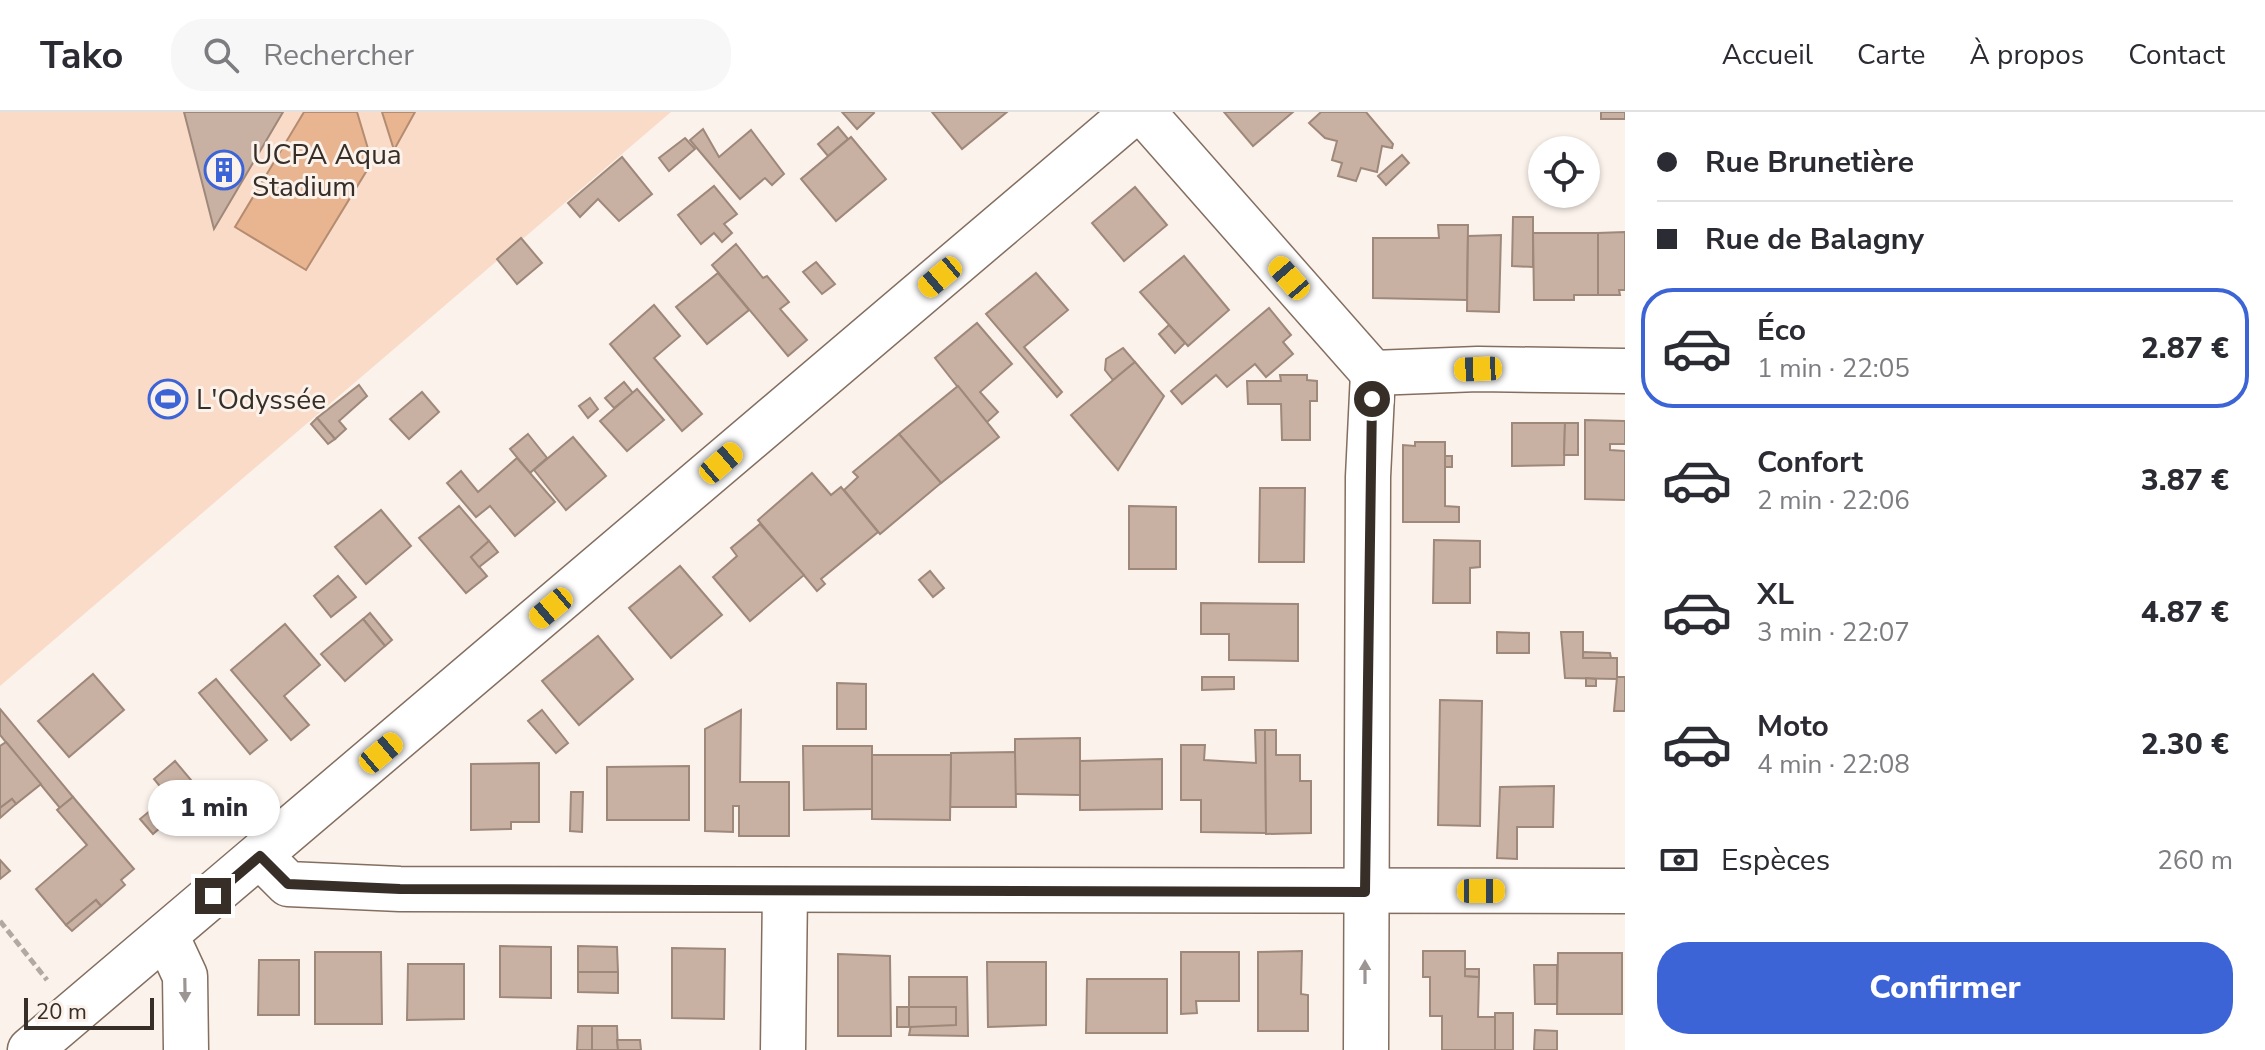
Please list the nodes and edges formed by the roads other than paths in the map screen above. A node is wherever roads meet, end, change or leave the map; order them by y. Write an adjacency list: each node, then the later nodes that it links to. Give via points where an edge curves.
1 (1134, 112): 5 (street)
2 (1143, 112): 4 (street)
3 (1625, 371): 4 (street)
4 (1373, 373): 8 (street)
5 (260, 856): 6 (street, via 288,884); 9 (street)
6 (785, 890): 8 (street); 12 (street)
7 (1625, 891): 8 (street)
8 (1365, 892): 13 (street, one-way to 8)
9 (166, 935): 10 (street); 11 (street, one-way to 11, via 185,976)
10 (30, 1050)
11 (186, 1050)
12 (783, 1050)
13 (1366, 1050)

